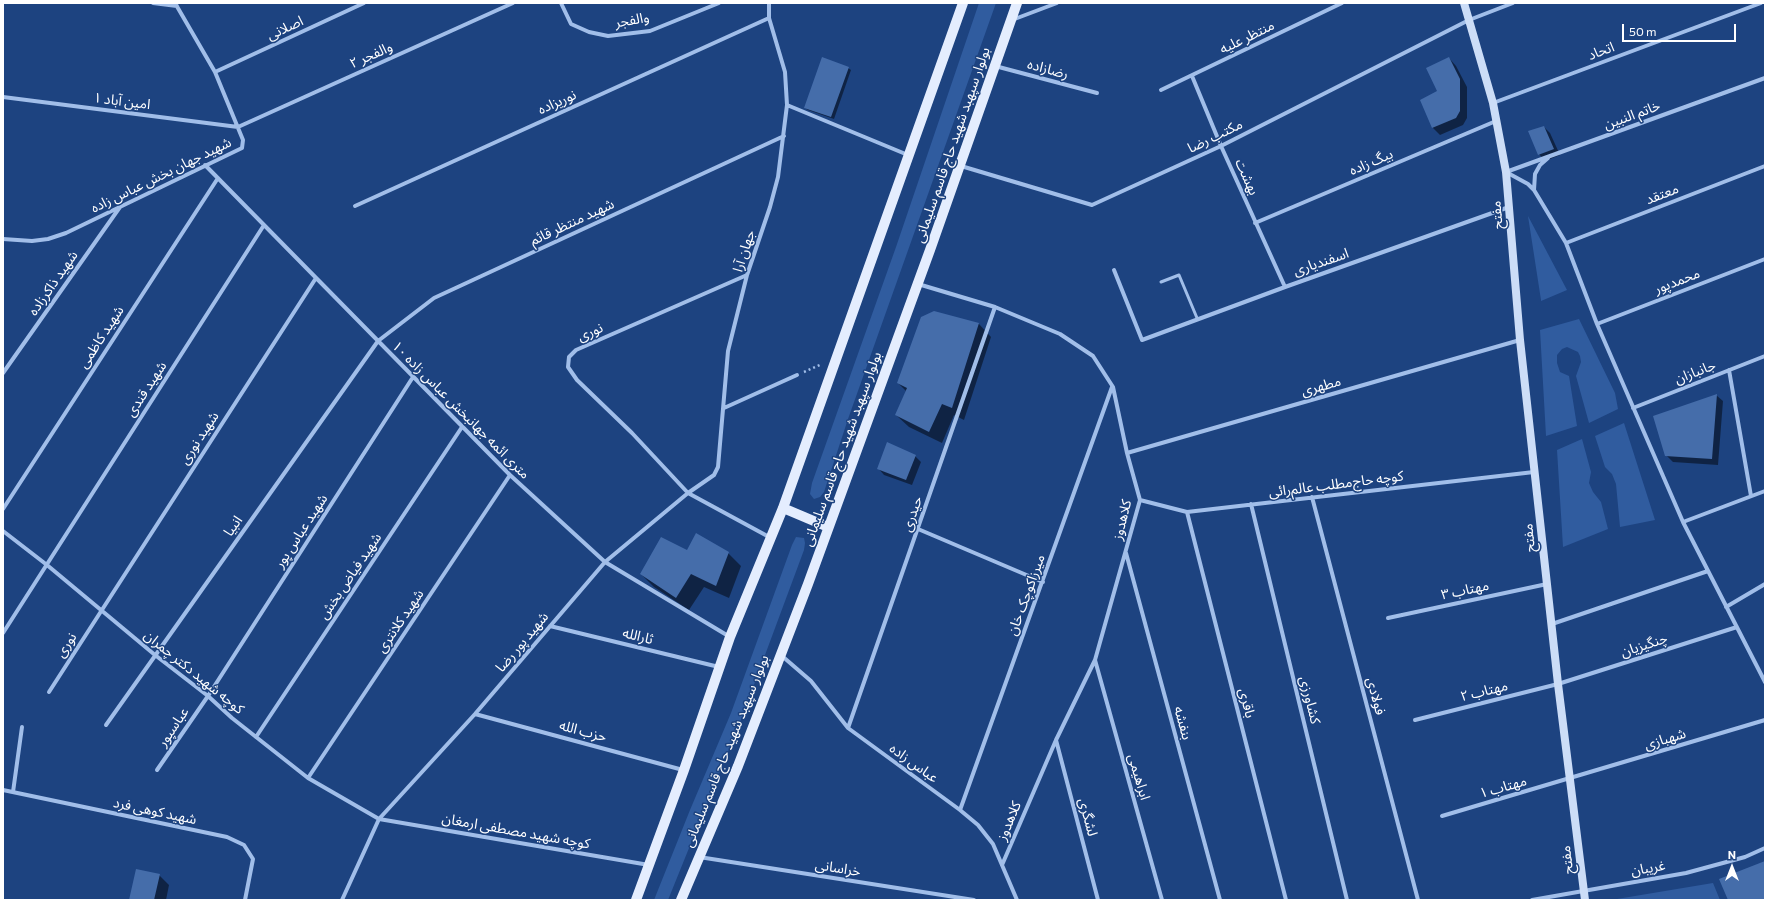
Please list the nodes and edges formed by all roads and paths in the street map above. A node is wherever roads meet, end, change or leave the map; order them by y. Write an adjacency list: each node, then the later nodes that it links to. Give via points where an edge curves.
1 (153, 3): 14 (street)
2 (364, 3): 19 (street, اصلانی)
3 (513, 3): 28 (street, والفجر ۲)
4 (561, 3): 5 (street, والفجر, via 571,24 589,32 608,36 650,31)
5 (719, 3)
6 (769, 3): 15 (street, جهان آرا)
7 (963, 3): 31 (main road, بولوار سپهبد شهید حاج قاسم سلیمانی)
8 (1017, 3): 16 (main road, بولوار سپهبد شهید حاج قاسم سلیمانی)
9 (1057, 3): 16 (street)
10 (1342, 3): 20 (street, منتظر علیه)
11 (1464, 3): 17 (main road, مفتح)
12 (1513, 3): 17 (street, مکتب رضا)
13 (1761, 3): 25 (street, اتحاد)
14 (176, 4): 19 (street, شهید جهان بخش عباس زاده)
15 (769, 18): 26 (street, جهان آرا, via 785,72); 40 (street, نوریزاده)
16 (1012, 20): 18 (main road, بولوار سپهبد شهید حاج قاسم سلیمانی)
17 (1469, 20): 25 (main road, مفتح); 30 (street, مکتب رضا)
18 (994, 66): 23 (street, رضازاده); 34 (main road, بولوار سپهبد شهید حاج قاسم سلیمانی)
19 (215, 72): 28 (street, شهید جهان بخش عباس زاده)
20 (1192, 76): 22 (street, منتظر علیه); 30 (street, بهشت)
21 (1765, 78): 32 (street, خاتم النبین)
22 (1161, 90)
23 (1097, 93)
24 (3, 97): 28 (street, ۱ امین آباد)
25 (1493, 104): 27 (main road, مفتح)
26 (787, 105): 29 (street, جهان آرا); 31 (street)
27 (1496, 121): 36 (main road, مفتح); 42 (street, بیگ زاده)
28 (238, 127): 33 (street, شهید جهان بخش عباس زاده, via 243,140 242,148)
29 (784, 136): 48 (street, جهان آرا, via 776,184); 57 (street, شهید منتظر قائم, via 434,298)
30 (1221, 146): 34 (street, مکتب رضا, via 1092,204); 42 (street, بهشت)
31 (908, 155): 59 (main road, بولوار سپهبد شهید حاج قاسم سلیمانی)
32 (1550, 156): 36 (street, خاتم النبین); 38 (street, via 1535,174)
33 (205, 165): 37 (street, ۱۰ متری ائمه جهانبخش عباس زاده); 39 (street, شهید جهان بخش عباس زاده)
34 (960, 166): 51 (main road, بولوار سپهبد شهید حاج قاسم سلیمانی)
35 (1765, 166): 45 (street, معتقد)
36 (1506, 172): 38 (street); 41 (main road, مفتح)
37 (218, 178): 43 (street, ۱۰ متری ائمه جهانبخش عباس زاده); 78 (street, شهید کاظمی)
38 (1534, 190): 45 (street)
39 (121, 206): 44 (street, شهید جهان بخش عباس زاده, via 48,239); 61 (street, شهید ذاکرزاده)
40 (354, 206)
41 (1509, 207): 52 (street, اسفندیاری); 56 (main road, مفتح)
42 (1255, 223): 52 (street, بهشت)
43 (264, 225): 49 (street, ۱۰ متری ائمه جهانبخش عباس زاده); 87 (street, شهید قندی)
44 (3, 239)
45 (1566, 243): 55 (street)
46 (1765, 259): 55 (street, محمدپور)
47 (1114, 270): 54 (street, اسفندیاری, via 1142,340)
48 (747, 275): 65 (street, جهان آرا, via 728,351); 72 (street, نوری, via 576,350 569,357 568,367 577,380 632,433)
49 (316, 278): 57 (street, ۱۰ متری ائمه جهانبخش عباس زاده); 93 (street, شهید نوری)
50 (1161, 282): 54 (lane, via 1180,275)
51 (918, 284): 53 (street, کلاهدوز); 81 (main road, بولوار سپهبد شهید حاج قاسم سلیمانی)
52 (1285, 286): 54 (street, اسفندیاری)
53 (995, 307): 64 (street, کلاهدوز, via 1060,334 1093,356); 82 (street, حیدری)
54 (1197, 318)
55 (1597, 324): 66 (street)
56 (1520, 340): 68 (street, مطهری); 69 (main road, مفتح)
57 (378, 341): 63 (street, ۱۰ متری ائمه جهانبخش عباس زاده); 101 (street, انبیا)
58 (1765, 356): 60 (street, جانبازان)
59 (838, 357): 62 (path); 77 (main road, بولوار سپهبد شهید حاج قاسم سلیمانی)
60 (1729, 370): 66 (street, جانبازان); 73 (street)
61 (3, 373)
62 (797, 375): 65 (street)
63 (413, 377): 67 (street, ۱۰ متری ائمه جهانبخش عباس زاده); 107 (street, شهید عباس پور)
64 (1113, 387): 68 (street, کلاهدوز); 89 (street, میرزاکوچک خان)
65 (724, 408): 72 (street, جهان آرا, via 718,467 714,475)
66 (1633, 408): 80 (street)
67 (462, 427): 70 (street, ۱۰ متری ائمه جهانبخش عباس زاده); 114 (street, شهید فیاض بخش)
68 (1127, 453): 75 (street, کلاهدوز)
69 (1535, 472): 74 (street, کوچه حاج‌مطلب عالم‌رائی); 90 (main road, مفتح)
70 (510, 476): 86 (street, ۱۰ متری ائمه جهانبخش عباس زاده); 118 (street, شهید کلانتری)
71 (1765, 491): 73 (street)
72 (688, 493): 84 (street); 86 (street, شهید پور رضا)
73 (1751, 496): 80 (street)
74 (1312, 497): 76 (street, کوچه حاج‌مطلب عالم‌رائی); 141 (street, فولادی)
75 (1140, 500): 79 (street, کوچه حاج‌مطلب عالم‌رائی); 85 (street, کلاهدوز)
76 (1251, 504): 79 (street, کوچه حاج‌مطلب عالم‌رائی); 140 (street, کشاورزی)
77 (783, 508): 81 (main road); 84 (main road, بولوار سپهبد شهید حاج قاسم سلیمانی)
78 (3, 509)
79 (1186, 512): 139 (street, باقری)
80 (1683, 522): 88 (street)
81 (828, 527): 100 (main road, بولوار سپهبد شهید حاج قاسم سلیمانی)
82 (918, 529): 89 (street); 113 (street, حیدری)
83 (3, 531): 87 (street, کوچه شهید دکتر چمران)
84 (771, 538): 99 (main road, بولوار سپهبد شهید حاج قاسم سلیمانی)
85 (1125, 552): 102 (street, کلاهدوز); 138 (street, بنفشه)
86 (605, 562): 96 (street, شهید پور رضا); 99 (street, ۱۰ متری ائمه جهانبخش عباس زاده)
87 (47, 565): 93 (street, کوچه شهید دکتر چمران); 98 (street, شهید قندی)
88 (1708, 572): 92 (street); 95 (street)
89 (1042, 582): 122 (street, میرزاکوچک خان)
90 (1547, 584): 94 (street, مهتاب ۳); 95 (main road, مفتح)
91 (1765, 584): 92 (street)
92 (1726, 607): 97 (street)
93 (101, 610): 101 (street, کوچه شهید دکتر چمران); 106 (street, نوری)
94 (1388, 618)
95 (1551, 624): 105 (main road, مفتح)
96 (550, 626): 103 (street, ثارالله); 108 (street, شهید پور رضا)
97 (1737, 627): 104 (street); 105 (street, چنگیزیان)
98 (3, 633)
99 (730, 637): 103 (main road, بولوار سپهبد شهید حاج قاسم سلیمانی)
100 (780, 654): 113 (street, عباس زاده, via 811,681); 126 (main road, بولوار سپهبد شهید حاج قاسم سلیمانی, via 738,766)
101 (155, 655): 107 (street, کوچه شهید دکتر چمران); 111 (street, انبیا)
102 (1095, 660): 115 (street, کلاهدوز); 137 (street, ابراهیمی)
103 (720, 668): 117 (main road, بولوار سپهبد شهید حاج قاسم سلیمانی)
104 (1765, 682)
105 (1558, 684): 109 (street, مهتاب ۲); 119 (main road, مفتح)
106 (49, 692)
107 (208, 696): 114 (street, کوچه شهید دکتر چمران); 116 (street, عباسپور)
108 (475, 714): 117 (street, حزب الله); 124 (street, شهید پور رضا)
109 (1415, 720)
110 (1765, 720): 119 (street, شهبازی)
111 (106, 725)
112 (22, 727): 121 (street)
113 (848, 728): 122 (street, عباس زاده)
114 (256, 737): 118 (street, کوچه شهید دکتر چمران)
115 (1056, 740): 127 (street, کلاهدوز); 136 (street, لشگری)
116 (157, 770)
117 (684, 770): 128 (main road, بولوار سپهبد شهید حاج قاسم سلیمانی)
118 (308, 778): 124 (street, کوچه شهید دکتر چمران)
119 (1571, 779): 123 (street, مهتاب ۱); 129 (main road, مفتح)
120 (3, 790): 121 (street, شهید کوهی فرد)
121 (13, 792): 130 (street, شهید کوهی فرد, via 227,837 244,845 253,859)
122 (960, 810): 127 (street, عباس زاده, via 978,825 993,844)
123 (1442, 816)
124 (379, 818): 128 (street, کوچه شهید مصطفی ارمغان); 131 (street, شهید پور رضا)
125 (1765, 848): 129 (street, غریبان, via 1745,857 1686,873)
126 (699, 857): 133 (main road, بولوار سپهبد شهید حاج قاسم سلیمانی); 134 (street, خراسانی)
127 (1002, 865): 135 (street, عباس زاده)
128 (649, 866): 132 (main road, بولوار سپهبد شهید حاج قاسم سلیمانی)
129 (1584, 890): 142 (street, غریبان); 143 (main road, مفتح)
130 (245, 900)
131 (342, 900)
132 (636, 900)
133 (681, 900)
134 (974, 900)
135 (1017, 900)
136 (1098, 900)
137 (1162, 900)
138 (1220, 900)
139 (1286, 900)
140 (1347, 900)
141 (1418, 900)
142 (1532, 900)
143 (1585, 900)

